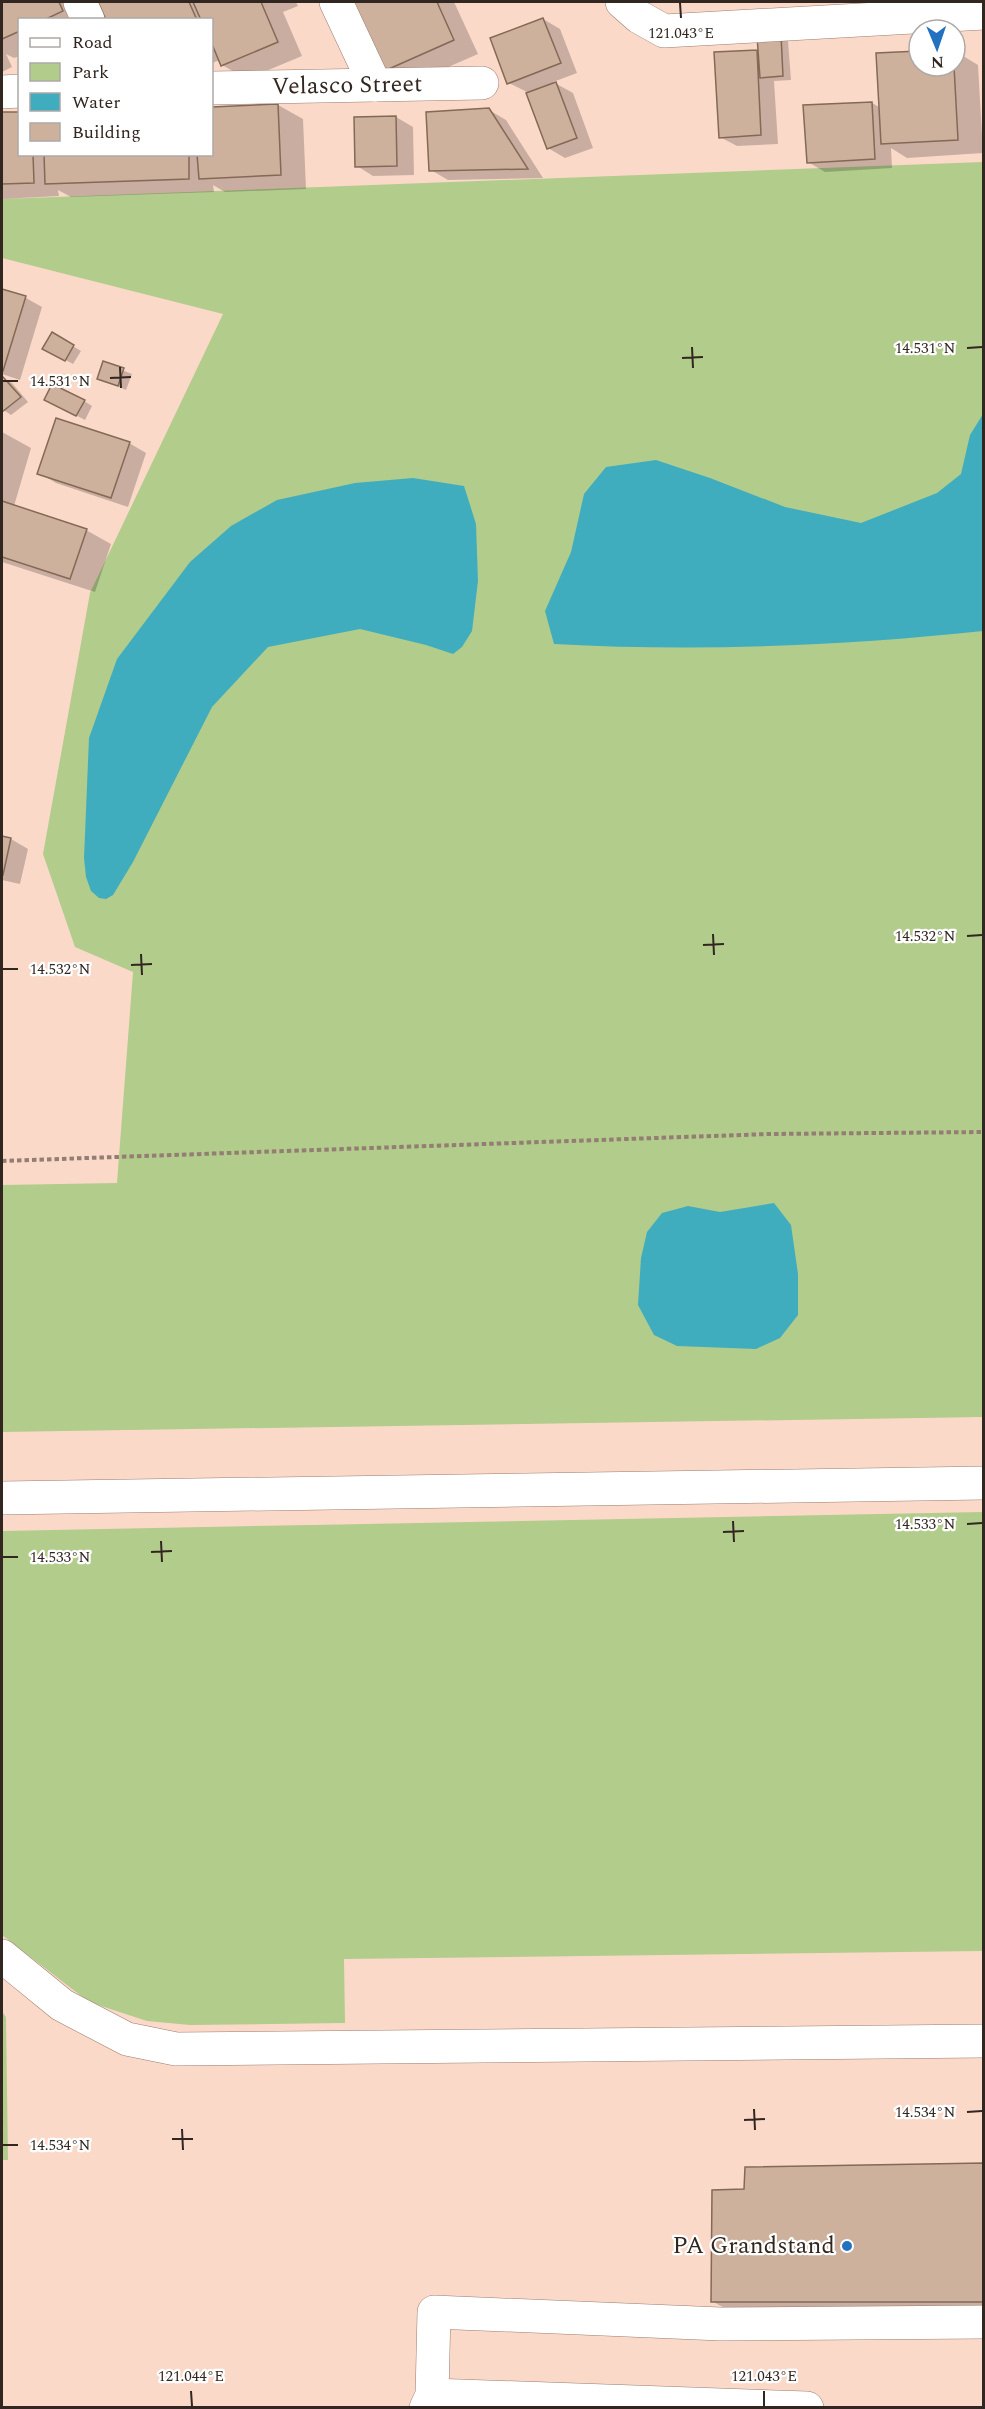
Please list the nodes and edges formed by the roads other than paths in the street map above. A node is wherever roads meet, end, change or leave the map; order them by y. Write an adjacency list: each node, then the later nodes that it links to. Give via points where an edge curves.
1 (80, 2): 6 (street)
2 (336, 2): 8 (street)
3 (622, 2): 4 (street, via 664,31)
4 (919, 8): 5 (street)
5 (984, 13)
6 (87, 18)
7 (482, 84): 8 (street, Velasco Street)
8 (375, 85): 9 (street, Velasco Street)
9 (213, 88)
10 (18, 91): 11 (street)
11 (2, 92)
12 (984, 1483): 13 (street)
13 (2, 1498)
14 (2, 1956): 15 (street, via 62,2005 127,2039 176,2049)
15 (984, 2041)
16 (984, 2322): 17 (street, via 721,2324 434,2312)
17 (429, 2401): 18 (street)
18 (807, 2408)

